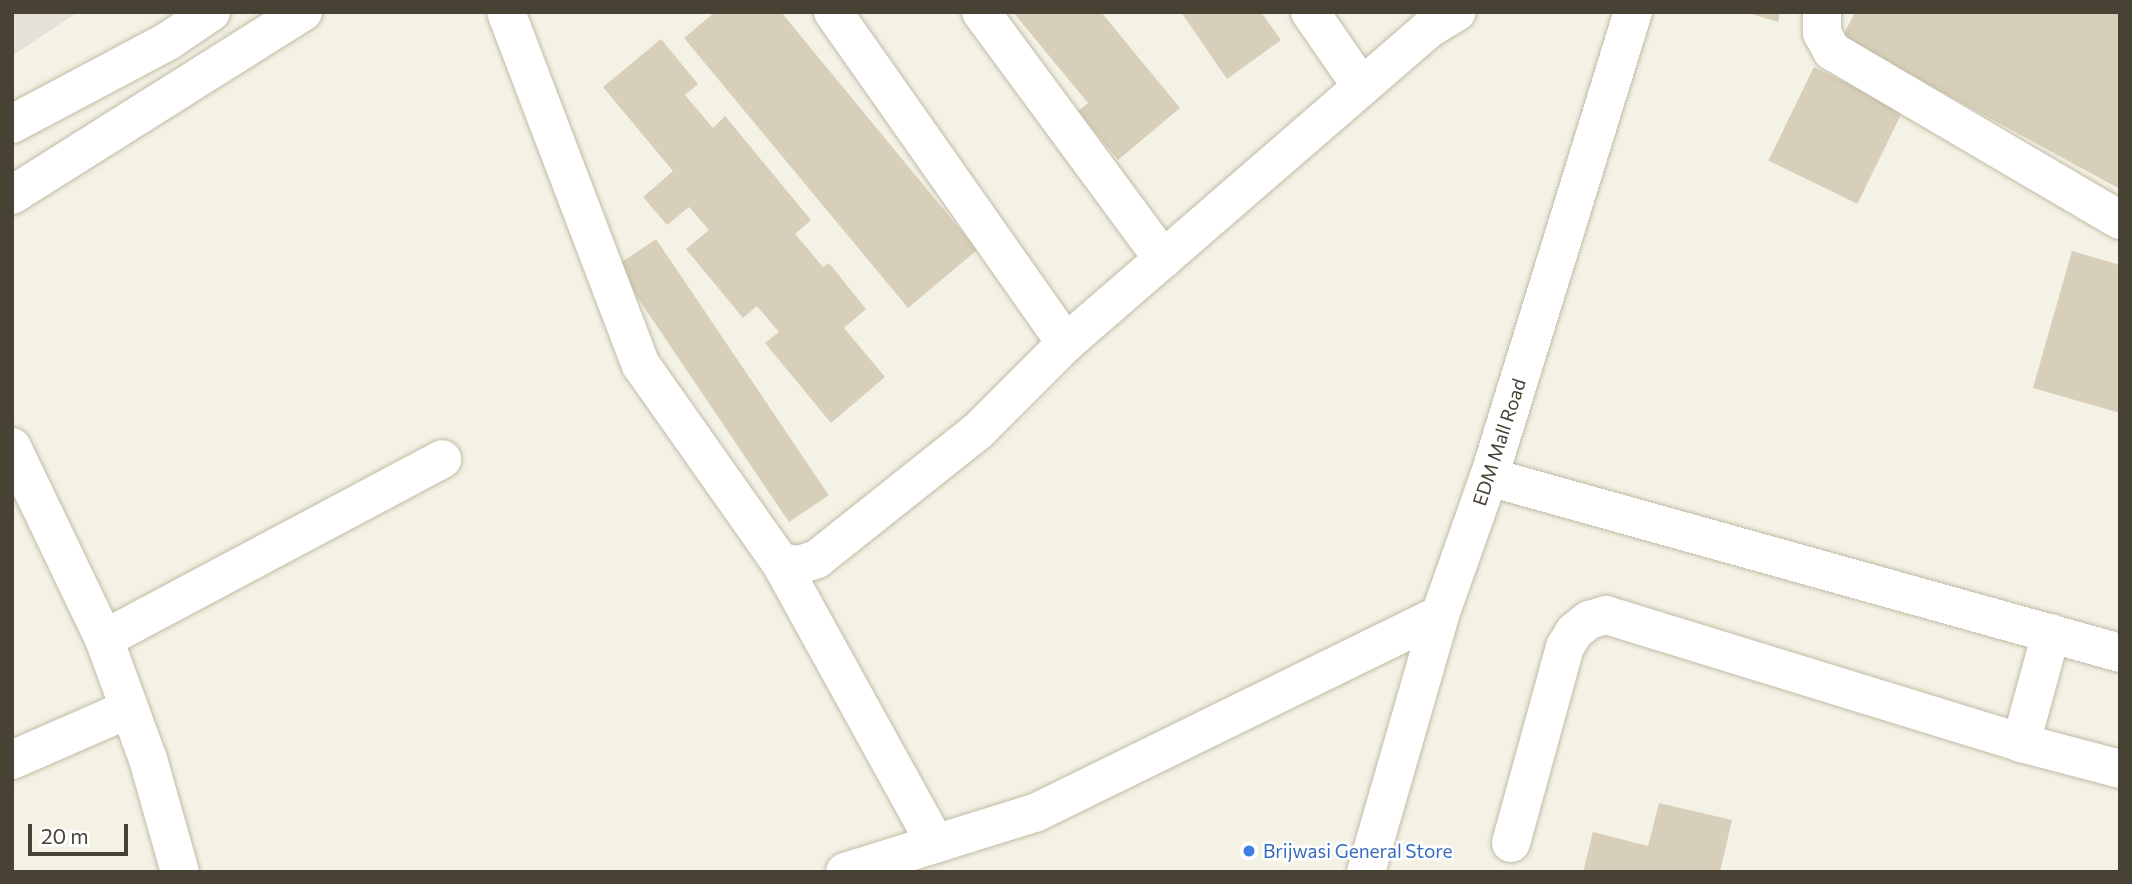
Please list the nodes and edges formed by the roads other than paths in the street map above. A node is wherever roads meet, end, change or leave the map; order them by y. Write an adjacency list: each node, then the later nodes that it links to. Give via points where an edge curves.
1 (211, 12): 11 (street, via 168,41)
2 (303, 12): 12 (street)
3 (506, 12): 19 (street, via 641,365)
4 (833, 12): 15 (street)
5 (981, 12): 14 (street)
6 (1310, 12): 10 (street)
7 (1457, 12): 10 (street, via 1430,28)
8 (1633, 12): 18 (street, EDM Mall Road)
9 (1822, 12): 13 (street, via 1822,33 1832,51)
10 (1362, 87): 14 (street)
11 (12, 124)
12 (12, 195)
13 (2120, 220)
14 (1163, 259): 15 (street)
15 (1066, 343): 19 (street, via 979,430 817,559 799,565)
16 (12, 447): 22 (street)
17 (442, 459): 22 (street)
18 (1489, 477): 20 (street, EDM Mall Road); 21 (street)
19 (780, 562): 29 (street)
20 (1440, 615): 29 (street, via 1035,813); 32 (street, EDM Mall Road)
21 (2051, 633): 23 (street); 25 (street)
22 (104, 639): 24 (street)
23 (2120, 653)
24 (129, 709): 26 (street); 30 (street)
25 (2021, 743): 27 (street); 28 (street, via 1606,615 1589,620 1565,647)
26 (12, 760)
27 (2120, 769)
28 (1511, 843)
29 (935, 844): 31 (street)
30 (180, 872)
31 (845, 872)
32 (1366, 872)

